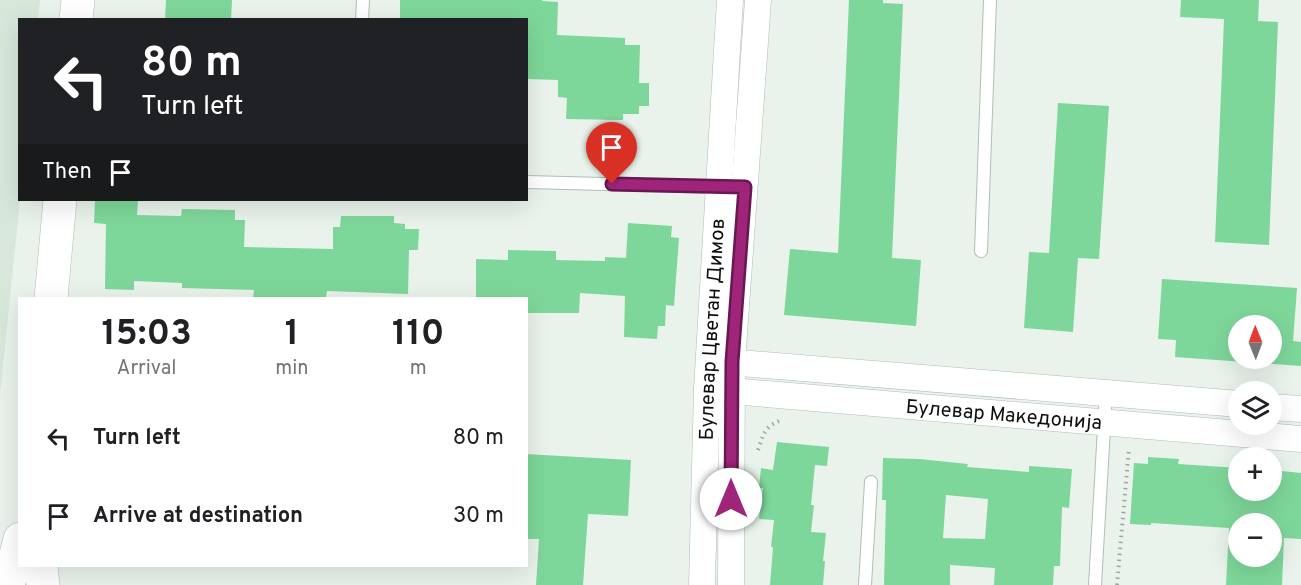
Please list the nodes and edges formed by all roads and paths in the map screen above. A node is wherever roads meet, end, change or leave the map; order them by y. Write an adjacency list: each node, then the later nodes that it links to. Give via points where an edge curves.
1 (78, 0): 6 (main road)
2 (363, 0): 7 (lane)
3 (730, 0): 9 (street, Булевар Цветан Димов)
4 (758, 0): 10 (street, Булевар Цветан Димов)
5 (990, 0): 12 (lane)
6 (76, 18)
7 (362, 18)
8 (528, 182): 9 (lane)
9 (719, 187): 10 (lane); 14 (street, Булевар Цветан Димов)
10 (745, 187): 14 (street, Булевар Цветан Димов)
11 (60, 201): 13 (main road)
12 (981, 251)
13 (51, 297)
14 (720, 361): 15 (street, Булевар Цветан Димов); 16 (street, Булевар Македонија)
15 (719, 390): 21 (street, Булевар Македонија); 30 (street, Булевар Цветан Димов); 31 (street, Булевар Цветан Димов)
16 (1106, 393): 17 (street, Булевар Македонија); 21 (lane)
17 (1228, 403)
18 (1282, 408): 19 (street)
19 (1301, 410)
20 (785, 420): 24 (path, via 765,430)
21 (1104, 422): 22 (street, Булевар Македонија); 33 (lane)
22 (1301, 439)
23 (1130, 448): 34 (path)
24 (756, 456)
25 (871, 482): 32 (lane)
26 (18, 547): 28 (main road)
27 (41, 567): 29 (main road)
28 (8, 585)
29 (43, 585)
30 (702, 585)
31 (731, 585)
32 (865, 585)
33 (1095, 585)
34 (1117, 585)

